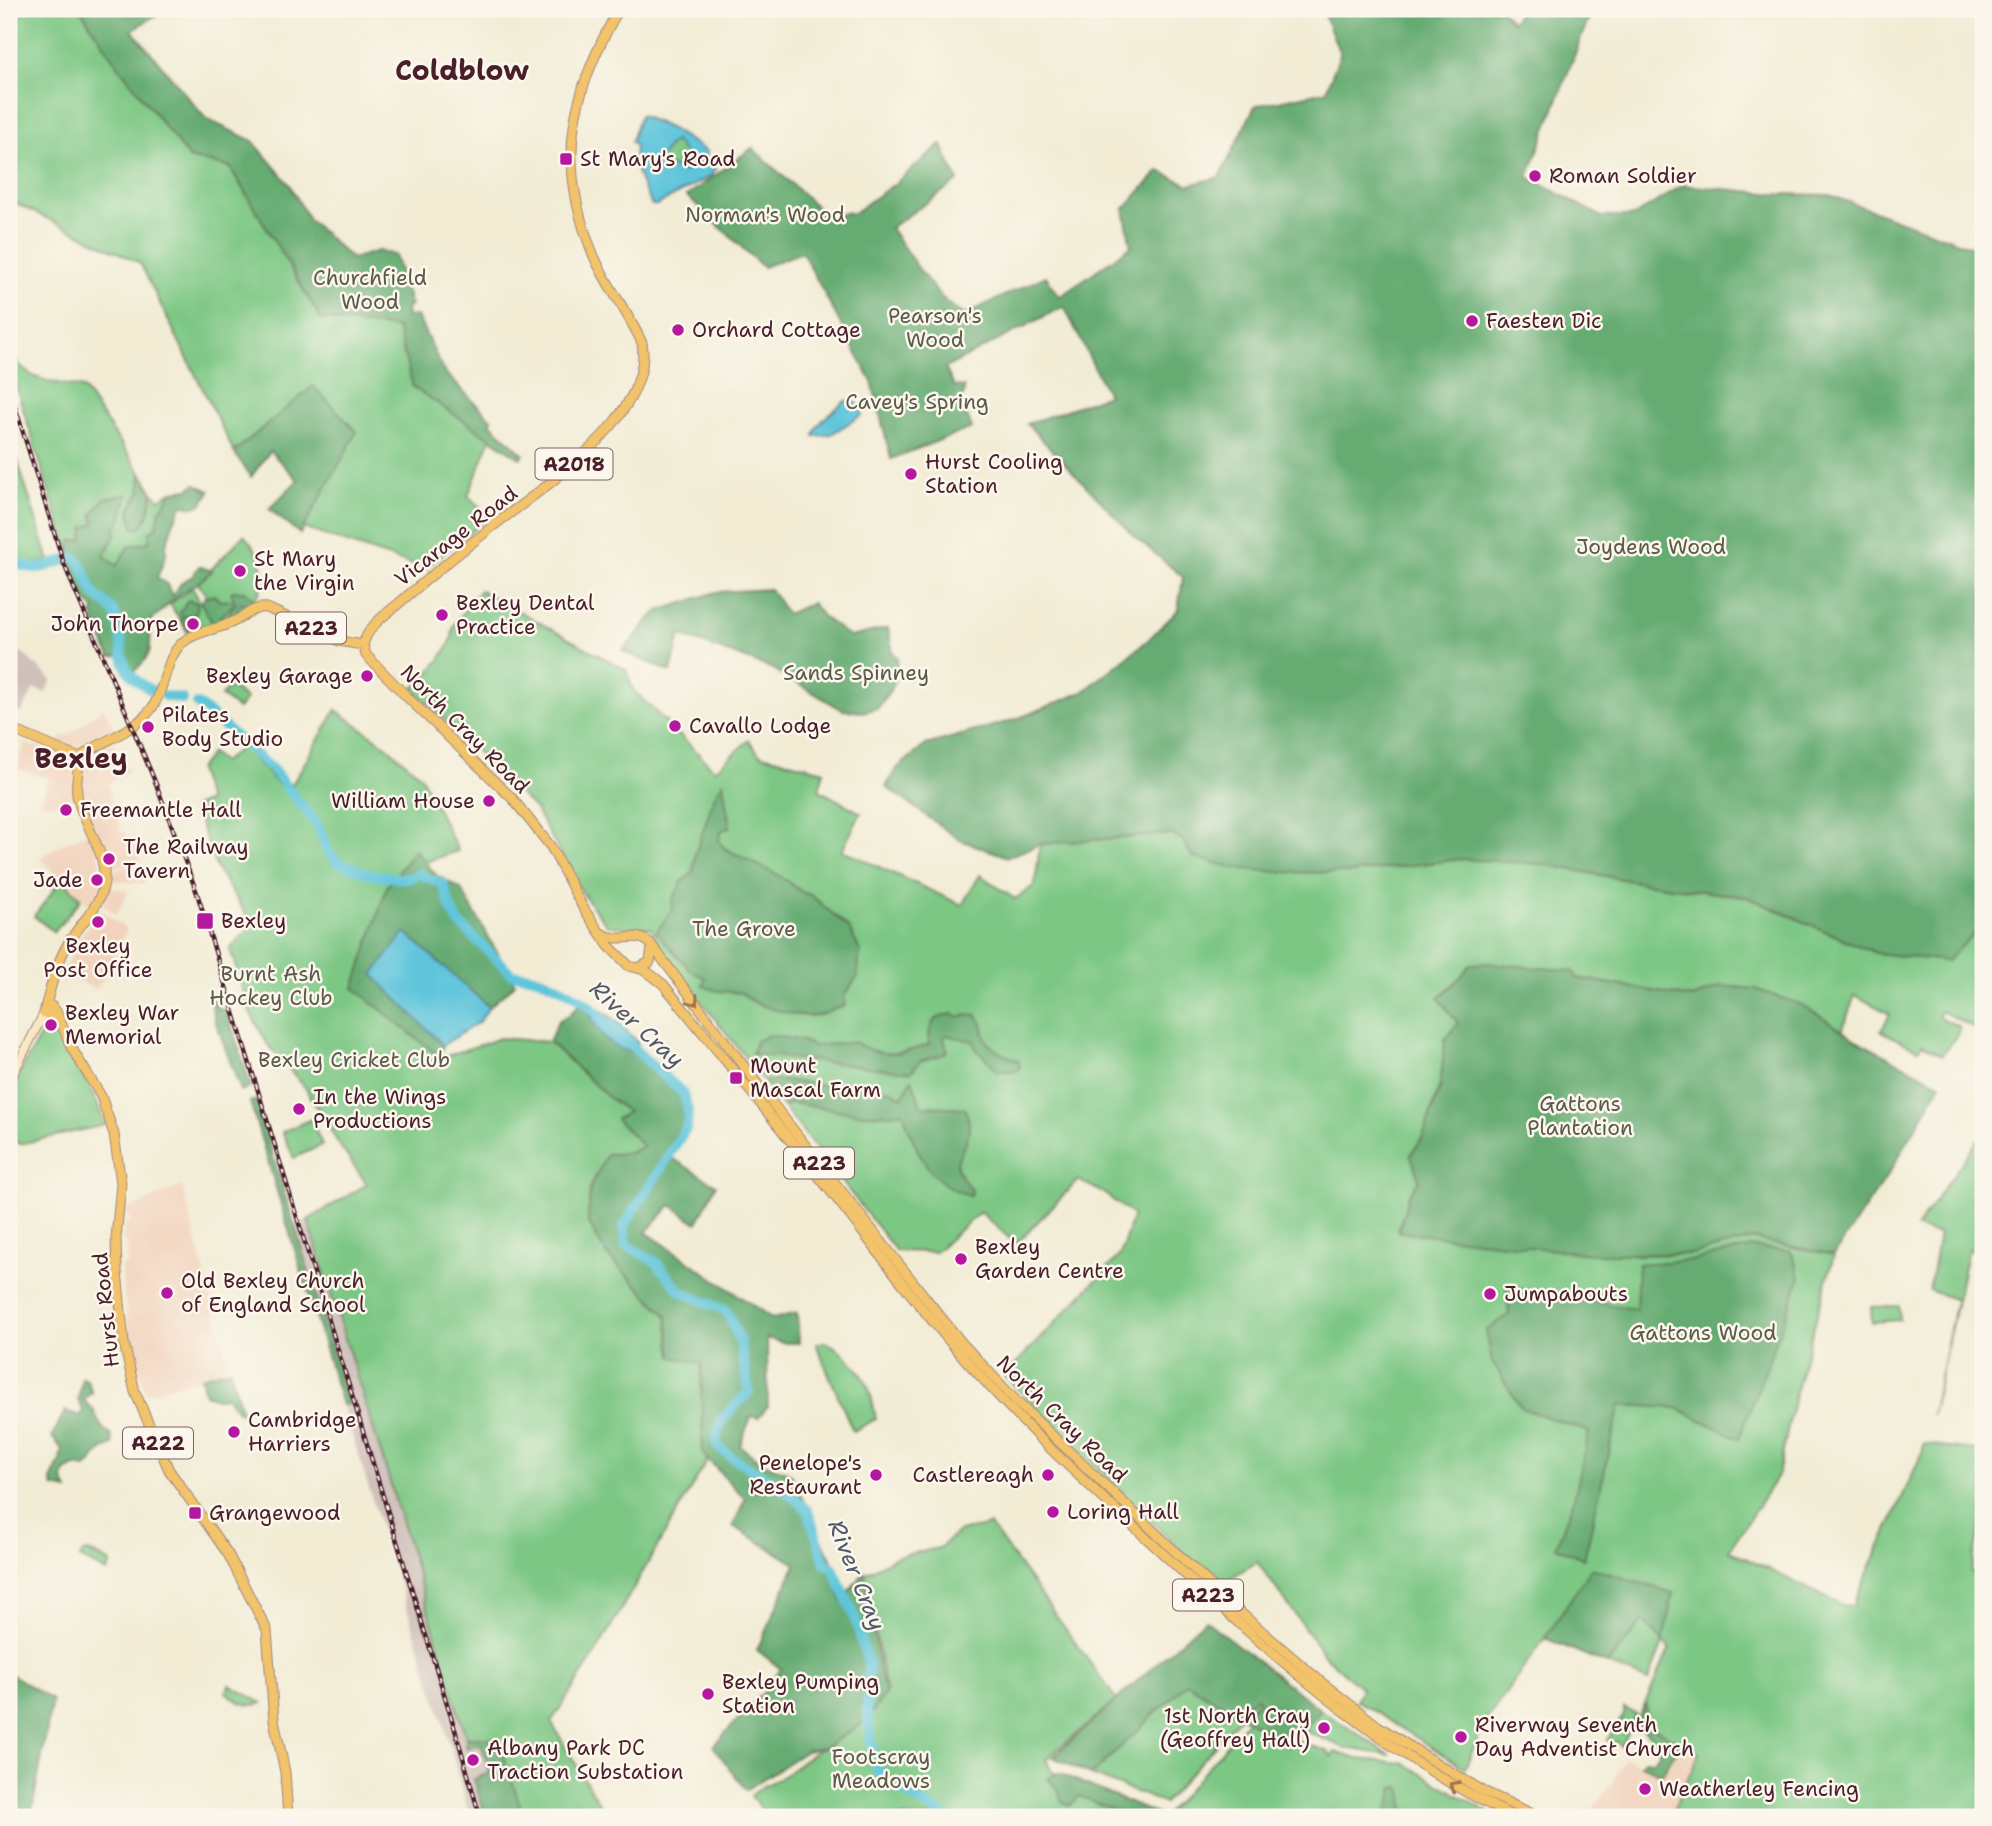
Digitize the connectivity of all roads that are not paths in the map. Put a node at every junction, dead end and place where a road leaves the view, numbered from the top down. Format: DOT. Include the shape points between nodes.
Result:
graph roads {
  1 [pos="619,9"];
  2 [pos="363,645"];
  3 [pos="9,728"];
  4 [pos="79,758"];
  5 [pos="599,932"];
  6 [pos="632,937"];
  7 [pos="652,947"];
  8 [pos="622,957"];
  9 [pos="637,968"];
  10 [pos="45,1008"];
  11 [pos="9,1082"];
  12 [pos="288,1817"];
  13 [pos="1515,1817"];
  14 [pos="1539,1817"];
  1 -- 2 [label="main road, Vicarage Road / A2018" via="583,81 571,160 586,236 644,355 640,377 620,414 578,460 415,589 369,630"];
  2 -- 4 [label="main road, A223" via="339,641 261,607 183,642 151,710"];
  2 -- 5 [label="main road, North Cray Road / A223" via="366,655 512,798 551,847"];
  3 -- 4 [label="main road"];
  4 -- 10 [label="main road" via="77,799 101,861 104,882 99,900 65,950"];
  5 -- 6 [label="main road, A223" via="619,939"];
  5 -- 8 [label="main road, A223"];
  6 -- 7 [label="main road, A223" via="646,939"];
  6 -- 8 [label="main road" via="622,947"];
  7 -- 9 [label="main road" via="650,962"];
  7 -- 14 [label="main road, North Cray Road / A223, one-way" via="936,1311 1018,1403 1245,1617 1320,1681 1433,1761"];
  8 -- 9 [label="main road, A223"];
  13 -- 9 [label="main road, North Cray Road / A223, one-way" via="1409,1758 1306,1682 1012,1410 937,1327 663,984"];
  10 -- 11 [label="main road"];
  10 -- 12 [label="main road, Hurst Road / A222" via="62,1026 104,1103 116,1144 121,1183 116,1261 124,1343 135,1392 169,1470 232,1561 268,1633"];
}
